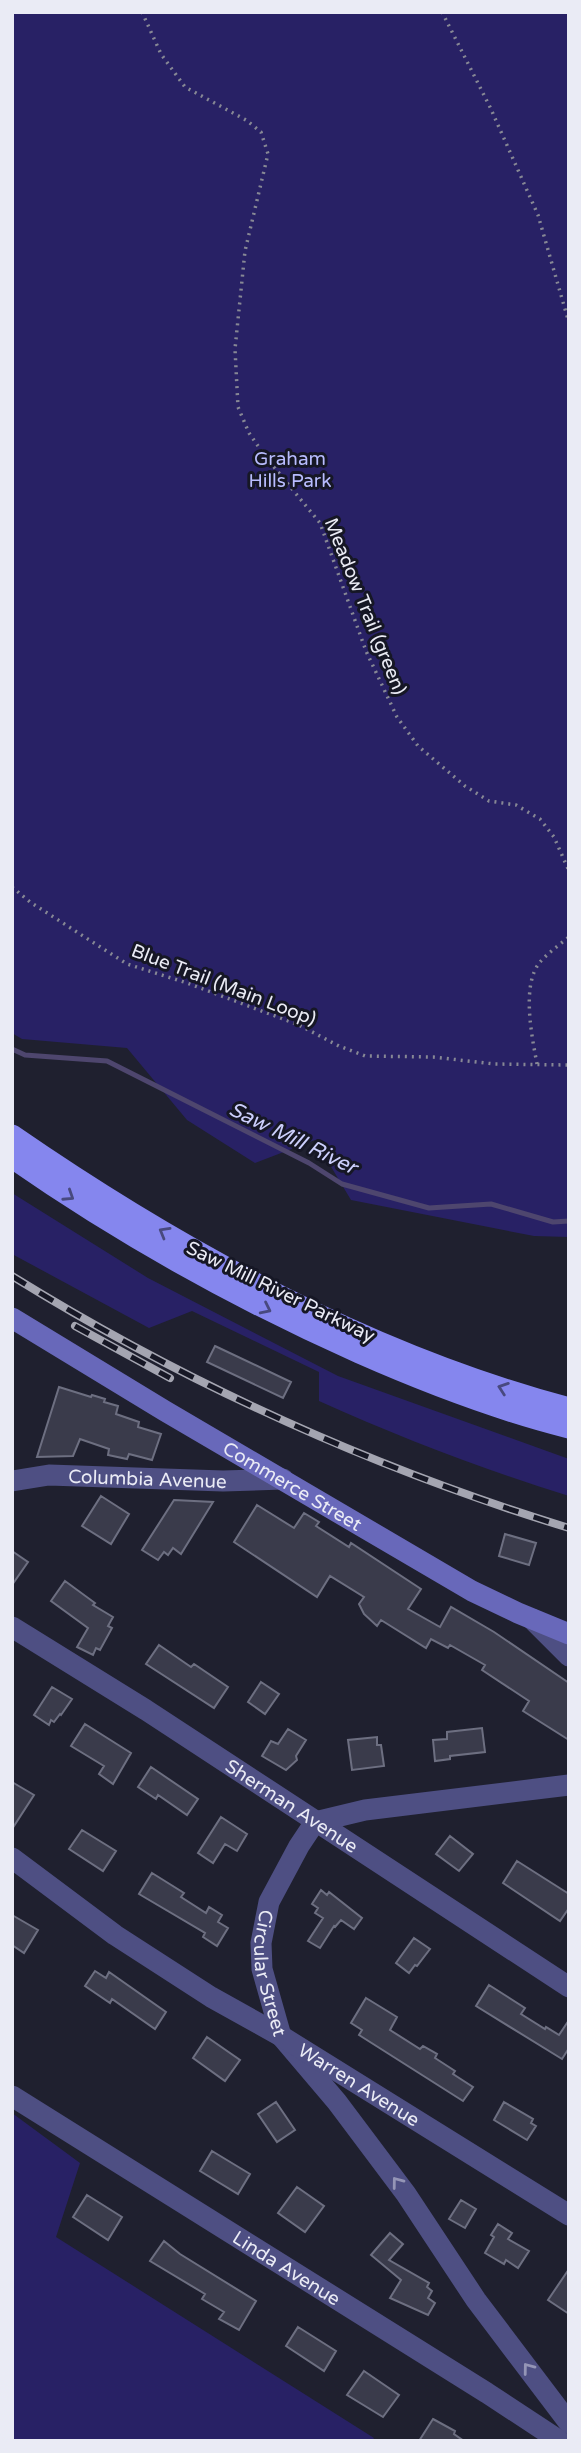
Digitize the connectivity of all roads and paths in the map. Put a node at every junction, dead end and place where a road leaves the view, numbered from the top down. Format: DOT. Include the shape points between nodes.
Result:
graph roads {
  1 [pos="142,12"];
  2 [pos="442,12"];
  3 [pos="569,323"];
  4 [pos="569,871"];
  5 [pos="12,887"];
  6 [pos="569,937"];
  7 [pos="537,1064"];
  8 [pos="569,1065"];
  9 [pos="12,1135"];
  10 [pos="12,1158"];
  11 [pos="12,1318"];
  12 [pos="569,1408"];
  13 [pos="569,1428"];
  14 [pos="283,1479"];
  15 [pos="12,1481"];
  16 [pos="532,1619"];
  17 [pos="12,1627"];
  18 [pos="569,1634"];
  19 [pos="569,1656"];
  20 [pos="569,1785"];
  21 [pos="315,1822"];
  22 [pos="12,1858"];
  23 [pos="569,1987"];
  24 [pos="281,2036"];
  25 [pos="12,2096"];
  26 [pos="569,2215"];
  27 [pos="569,2423"];
  28 [pos="560,2441"];
  1 -- 4 [label="path, Meadow Trail (green)" via="161,54 185,87 261,132 268,155 244,251 235,349 238,407 249,433 320,523 366,651 397,717 418,746 489,801 516,805 540,819"];
  2 -- 3 [label="path" via="538,215"];
  5 -- 7 [label="path, Blue Trail (Main Loop)" via="127,964 299,1025 365,1056"];
  6 -- 7 [label="path" via="538,964 532,979 529,1020"];
  7 -- 8 [label="path, Blue Trail (Main Loop)"];
  12 -- 9 [label="highway, Saw Mill River Parkway, one-way" via="450,1369 287,1297 141,1218"];
  10 -- 13 [label="highway, Saw Mill River Parkway, one-way" via="146,1244 284,1318 428,1381"];
  11 -- 14 [label="main road, Commerce Street"];
  14 -- 15 [label="street, Columbia Avenue" via="50,1475"];
  14 -- 16 [label="main road, Commerce Street" via="472,1591"];
  16 -- 18 [label="main road"];
  16 -- 19 [label="street, Commerce Street"];
  17 -- 21 [label="street, Sherman Avenue"];
  20 -- 21 [label="street" via="365,1810"];
  21 -- 23 [label="street, Sherman Avenue"];
  21 -- 24 [label="street, Circular Street" via="269,1902 261,1943 262,1969"];
  22 -- 24 [label="street, Warren Avenue" via="115,1935"];
  24 -- 26 [label="street, Warren Avenue"];
  27 -- 24 [label="street, Circular Street, one-way" via="476,2300 390,2173"];
  25 -- 28 [label="street, Linda Avenue"];
}
